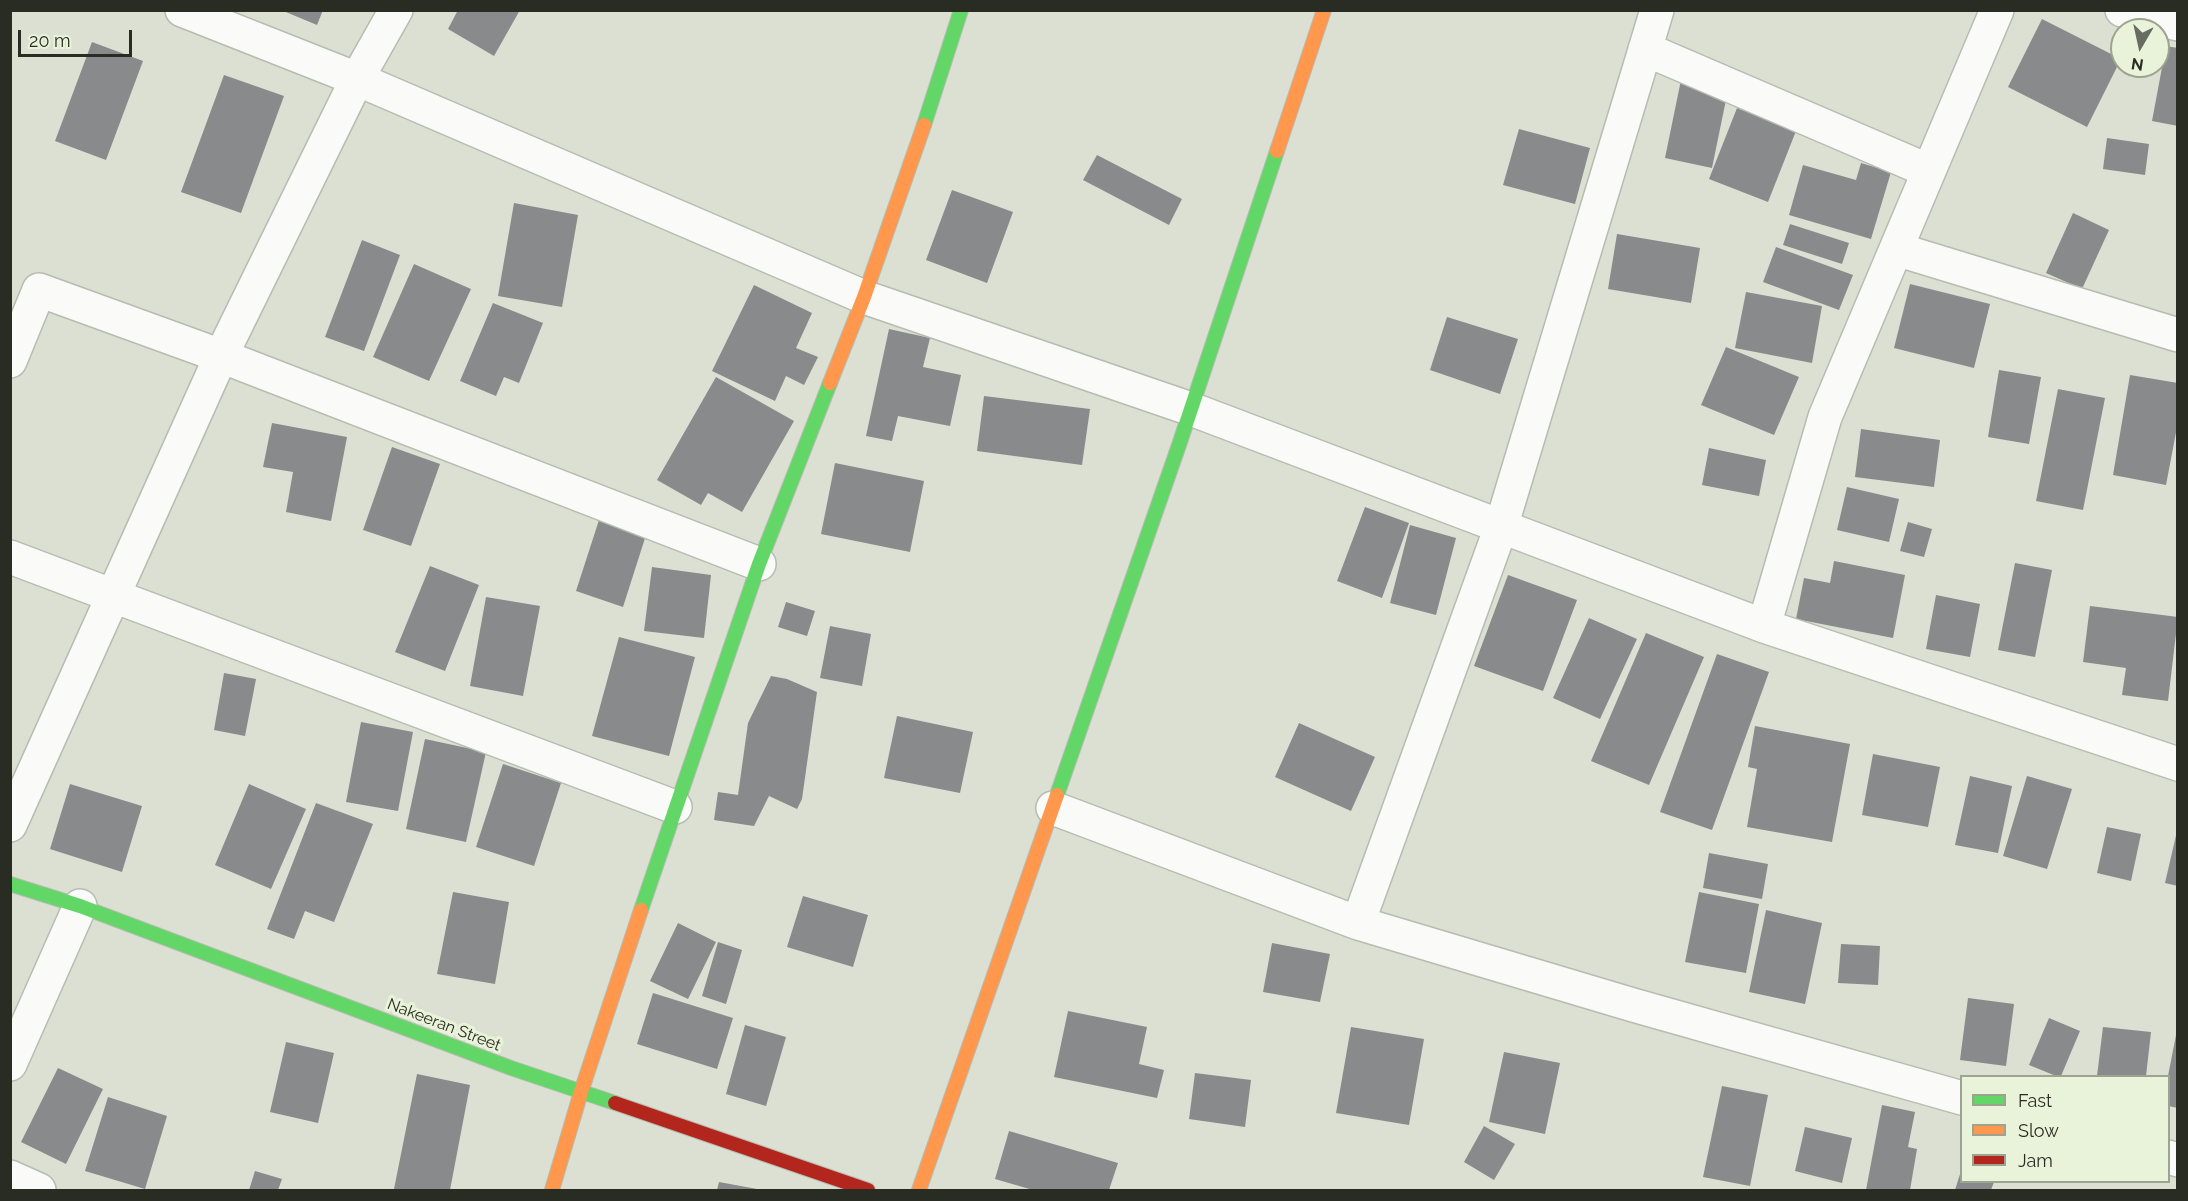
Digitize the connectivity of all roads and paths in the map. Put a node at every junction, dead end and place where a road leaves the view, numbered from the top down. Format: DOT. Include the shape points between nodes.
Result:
graph roads {
  1 [pos="182,10"];
  2 [pos="396,10"];
  3 [pos="961,10"];
  4 [pos="1324,10"];
  5 [pos="1657,10"];
  6 [pos="1997,10"];
  7 [pos="2122,10"];
  8 [pos="2178,24"];
  9 [pos="1646,49"];
  10 [pos="357,79"];
  11 [pos="1929,171"];
  12 [pos="1896,249"];
  13 [pos="864,297"];
  14 [pos="2178,335"];
  15 [pos="221,356"];
  16 [pos="10,361"];
  17 [pos="1191,409"];
  18 [pos="1502,526"];
  19 [pos="10,557"];
  20 [pos="759,564"];
  21 [pos="114,596"];
  22 [pos="1764,626"];
  23 [pos="2178,764"];
  24 [pos="675,807"];
  25 [pos="1053,808"];
  26 [pos="10,825"];
  27 [pos="10,884"];
  28 [pos="80,906"];
  29 [pos="1358,923"];
  30 [pos="10,1064"];
  31 [pos="581,1092"];
  32 [pos="1960,1097"];
  33 [pos="10,1178"];
  34 [pos="39,1191"];
  35 [pos="552,1191"];
  36 [pos="868,1191"];
  37 [pos="919,1191"];
  1 -- 10 [label="street"];
  2 -- 10 [label="street"];
  3 -- 13 [label="street"];
  4 -- 17 [label="street"];
  5 -- 9 [label="street"];
  6 -- 11 [label="street"];
  7 -- 8 [label="street"];
  9 -- 11 [label="street"];
  9 -- 18 [label="street"];
  10 -- 13 [label="street"];
  10 -- 15 [label="street"];
  11 -- 12 [label="street"];
  12 -- 14 [label="street"];
  12 -- 22 [label="street" via="1825,417"];
  13 -- 17 [label="street"];
  13 -- 20 [label="street"];
  15 -- 16 [label="street" via="39,290"];
  15 -- 20 [label="street"];
  15 -- 21 [label="street"];
  17 -- 18 [label="street"];
  17 -- 25 [label="street"];
  18 -- 22 [label="street"];
  18 -- 29 [label="street"];
  19 -- 21 [label="street"];
  20 -- 24 [label="street"];
  21 -- 24 [label="street"];
  21 -- 26 [label="street"];
  22 -- 23 [label="street"];
  24 -- 31 [label="street"];
  25 -- 29 [label="street"];
  25 -- 37 [label="street"];
  27 -- 28 [label="street, Nakeeran Street"];
  28 -- 30 [label="street"];
  28 -- 31 [label="street, Nakeeran Street"];
  29 -- 32 [label="street"];
  31 -- 35 [label="street"];
  31 -- 36 [label="street, Nakeeran Street"];
  33 -- 34 [label="street"];
}
